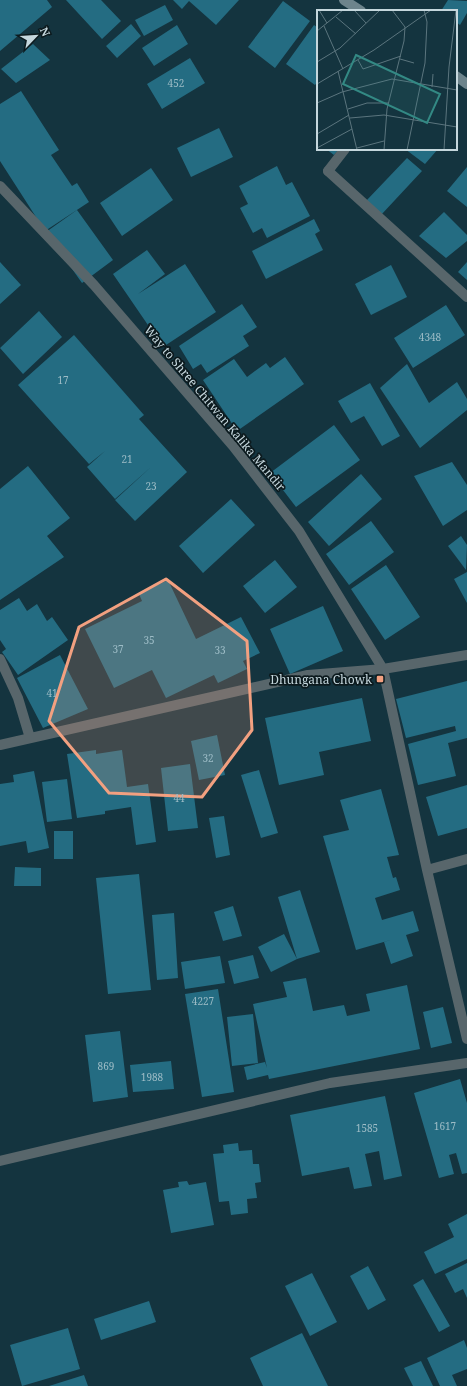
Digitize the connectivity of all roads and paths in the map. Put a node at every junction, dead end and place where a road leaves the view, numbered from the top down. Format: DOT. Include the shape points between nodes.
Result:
graph roads {
  1 [pos="344,0"];
  2 [pos="359,10"];
  3 [pos="457,77"];
  4 [pos="467,84"];
  5 [pos="344,150"];
  6 [pos="0,186"];
  7 [pos="467,297"];
  8 [pos="467,655"];
  9 [pos="0,659"];
  10 [pos="383,669"];
  11 [pos="30,738"];
  12 [pos="0,745"];
  13 [pos="467,859"];
  14 [pos="427,870"];
  15 [pos="467,1039"];
  16 [pos="467,1063"];
  17 [pos="0,1161"];
  1 -- 2 [label="street"];
  3 -- 4 [label="street"];
  5 -- 7 [label="street" via="328,171"];
  6 -- 10 [label="street, Way to Shree Chitwan Kalika Mandir" via="94,285 233,446 299,531"];
  8 -- 10 [label="street"];
  9 -- 11 [label="street" via="18,698"];
  10 -- 11 [label="street" via="308,675"];
  10 -- 14 [label="street, Way to Shree Chitwan Kalika Mandir"];
  11 -- 12 [label="street"];
  13 -- 14 [label="street"];
  14 -- 15 [label="street, Way to Shree Chitwan Kalika Mandir"];
  16 -- 17 [label="street" via="330,1083"];
}
